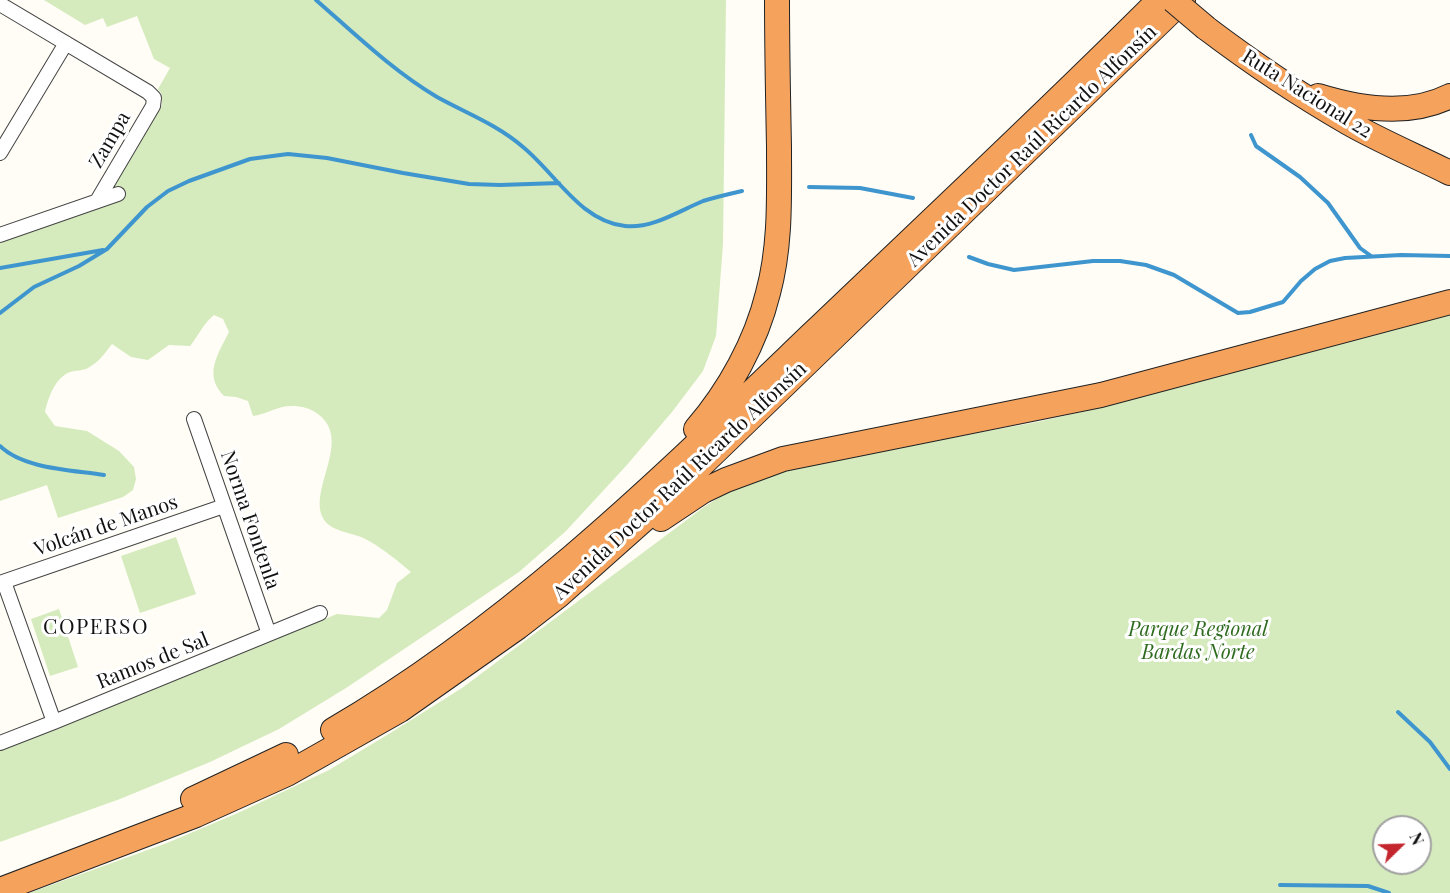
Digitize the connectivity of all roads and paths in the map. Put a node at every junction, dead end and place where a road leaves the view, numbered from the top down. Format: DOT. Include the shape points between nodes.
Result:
graph roads {
  1 [pos="777,0"];
  2 [pos="1171,0"];
  3 [pos="0,4"];
  4 [pos="66,43"];
  5 [pos="1282,82"];
  6 [pos="1450,96"];
  7 [pos="0,153"];
  8 [pos="1450,173"];
  9 [pos="118,194"];
  10 [pos="97,201"];
  11 [pos="0,235"];
  12 [pos="1450,302"];
  13 [pos="194,419"];
  14 [pos="224,506"];
  15 [pos="615,521"];
  16 [pos="2,583"];
  17 [pos="558,596"];
  18 [pos="320,613"];
  19 [pos="269,634"];
  20 [pos="54,722"];
  21 [pos="0,743"];
  22 [pos="0,873"];
  23 [pos="0,890"];
  1 -- 15 [label="highway" via="780,214 774,266 762,316 742,360 715,404"];
  2 -- 5 [label="highway, Ruta Nacional 22, bridge"];
  2 -- 15 [label="highway, Avenida Doctor Raúl Ricardo Alfonsín"];
  2 -- 17 [label="highway, Avenida Doctor Raúl Ricardo Alfonsín" via="657,507"];
  3 -- 4 [label="street"];
  4 -- 7 [label="street"];
  4 -- 10 [label="street, Zampa" via="154,98"];
  5 -- 6 [label="highway" via="1334,101 1383,109 1424,106"];
  5 -- 8 [label="highway, Ruta Nacional 22" via="1350,124"];
  9 -- 10 [label="street"];
  10 -- 11 [label="street"];
  12 -- 17 [label="highway" via="1101,395 817,451 754,468 679,507"];
  13 -- 14 [label="street, Norma Fontenla"];
  14 -- 16 [label="street, Volcán de Manos"];
  14 -- 19 [label="street, Norma Fontenla"];
  15 -- 22 [label="highway, Avenida Doctor Raúl Ricardo Alfonsín" via="468,641 314,741 201,795"];
  16 -- 20 [label="street"];
  17 -- 23 [label="highway, Avenida Doctor Raúl Ricardo Alfonsín" via="400,710 286,774 196,815"];
  18 -- 19 [label="street, Ramos de Sal"];
  19 -- 20 [label="street, Ramos de Sal"];
  20 -- 21 [label="street, Ramos de Sal"];
}
